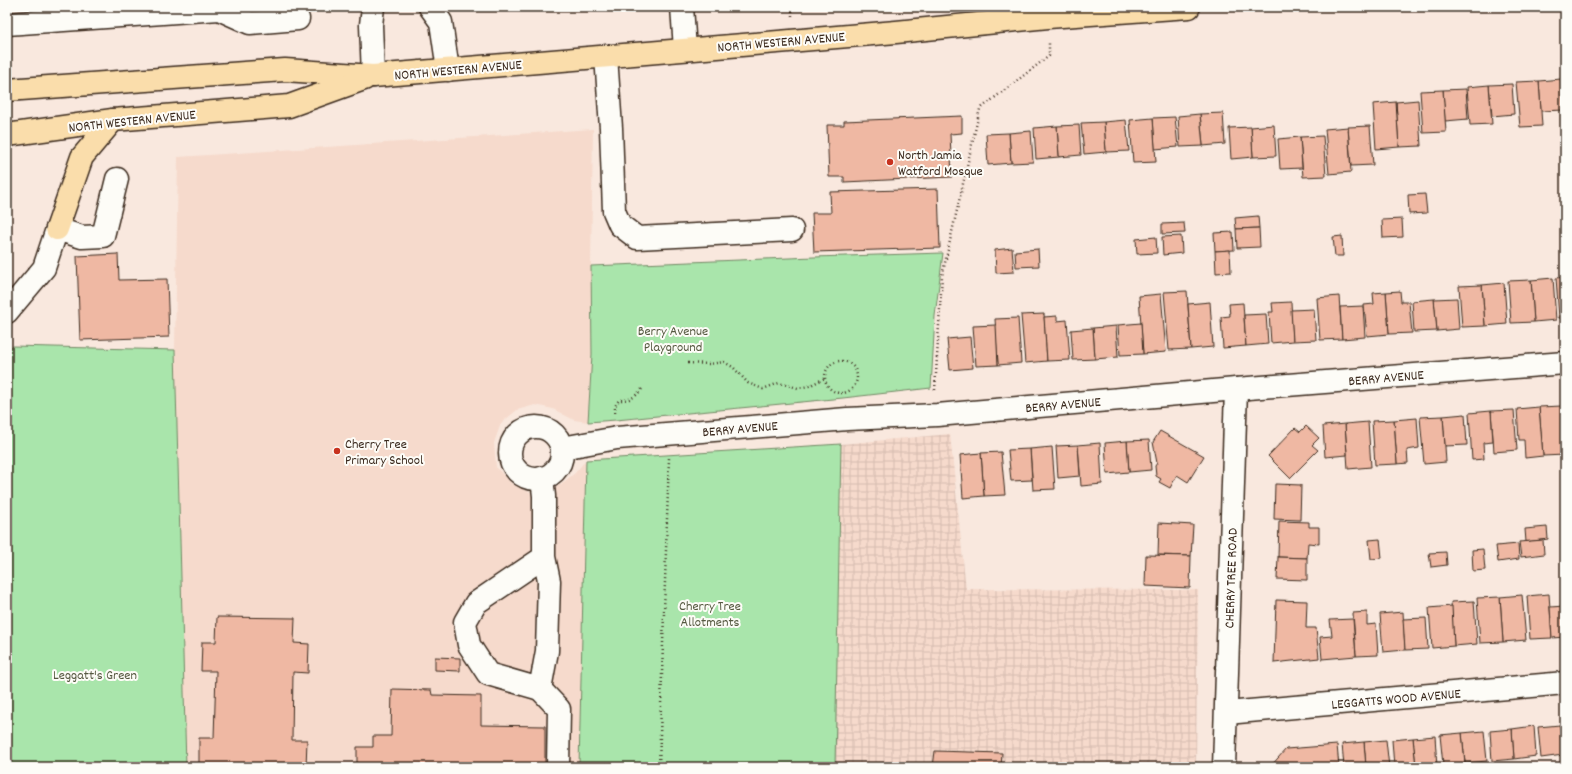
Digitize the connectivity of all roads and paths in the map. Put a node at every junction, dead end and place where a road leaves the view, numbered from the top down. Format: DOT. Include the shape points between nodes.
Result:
graph roads {
  1 [pos="373,7"];
  2 [pos="430,7"];
  3 [pos="682,7"];
  4 [pos="1189,7"];
  5 [pos="1134,9"];
  6 [pos="298,20"];
  7 [pos="7,24"];
  8 [pos="1049,36"];
  9 [pos="685,49"];
  10 [pos="606,56"];
  11 [pos="448,70"];
  12 [pos="373,76"];
  13 [pos="7,90"];
  14 [pos="113,120"];
  15 [pos="7,135"];
  16 [pos="118,180"];
  17 [pos="57,229"];
  18 [pos="792,230"];
  19 [pos="7,312"];
  20 [pos="688,363"];
  21 [pos="1565,363"];
  22 [pos="825,378"];
  23 [pos="642,389"];
  24 [pos="1236,389"];
  25 [pos="937,415"];
  26 [pos="670,434"];
  27 [pos="617,438"];
  28 [pos="562,448"];
  29 [pos="542,478"];
  30 [pos="544,557"];
  31 [pos="1565,683"];
  32 [pos="540,689"];
  33 [pos="1227,712"];
  34 [pos="558,767"];
  35 [pos="659,767"];
  36 [pos="1224,767"];
  1 -- 12 [label="street"];
  2 -- 11 [label="street" via="441,22"];
  3 -- 9 [label="street"];
  4 -- 5 [label="highway, NORTH WESTERN AVENUE"];
  5 -- 9 [label="highway, NORTH WESTERN AVENUE"];
  6 -- 7 [label="street" via="250,23 219,9"];
  8 -- 25 [label="path" via="1049,56 980,109 942,276 935,387"];
  9 -- 10 [label="highway, NORTH WESTERN AVENUE"];
  10 -- 11 [label="highway, NORTH WESTERN AVENUE"];
  10 -- 18 [label="street" via="614,211 620,225 636,238"];
  11 -- 12 [label="highway, NORTH WESTERN AVENUE"];
  12 -- 13 [label="highway, NORTH WESTERN AVENUE" via="285,70"];
  12 -- 14 [label="highway, NORTH WESTERN AVENUE" via="288,106"];
  14 -- 15 [label="highway, NORTH WESTERN AVENUE"];
  14 -- 17 [label="highway" via="82,157"];
  16 -- 17 [label="street" via="103,236 82,237"];
  17 -- 19 [label="street" via="44,268"];
  20 -- 22 [label="path" via="724,362 733,367 748,383 763,389 779,383 798,388"];
  21 -- 24 [label="street, BERRY AVENUE"];
  22 -- 22 [label="path" via="827,368 840,361 846,361 855,368 858,379 853,389 843,394 833,392 826,384"];
  23 -- 27 [label="path" via="629,400 619,400 615,406"];
  24 -- 25 [label="street, BERRY AVENUE"];
  24 -- 33 [label="street, CHERRY TREE ROAD"];
  25 -- 26 [label="street, BERRY AVENUE" via="846,419"];
  26 -- 27 [label="street, BERRY AVENUE"];
  26 -- 35 [label="path"];
  27 -- 28 [label="street, BERRY AVENUE"];
  28 -- 29 [label="street" via="562,456 556,470"];
  28 -- 29 [label="street" via="559,440 548,429 531,427 517,435 511,450 511,458 517,469 526,477"];
  29 -- 30 [label="street"];
  30 -- 32 [label="street" via="549,581 547,651"];
  30 -- 32 [label="street" via="476,603 465,622 469,645 488,674"];
  31 -- 33 [label="street, LEGGATTS WOOD AVENUE"];
  32 -- 34 [label="street" via="560,708"];
  33 -- 36 [label="street, CHERRY TREE ROAD"];
}
